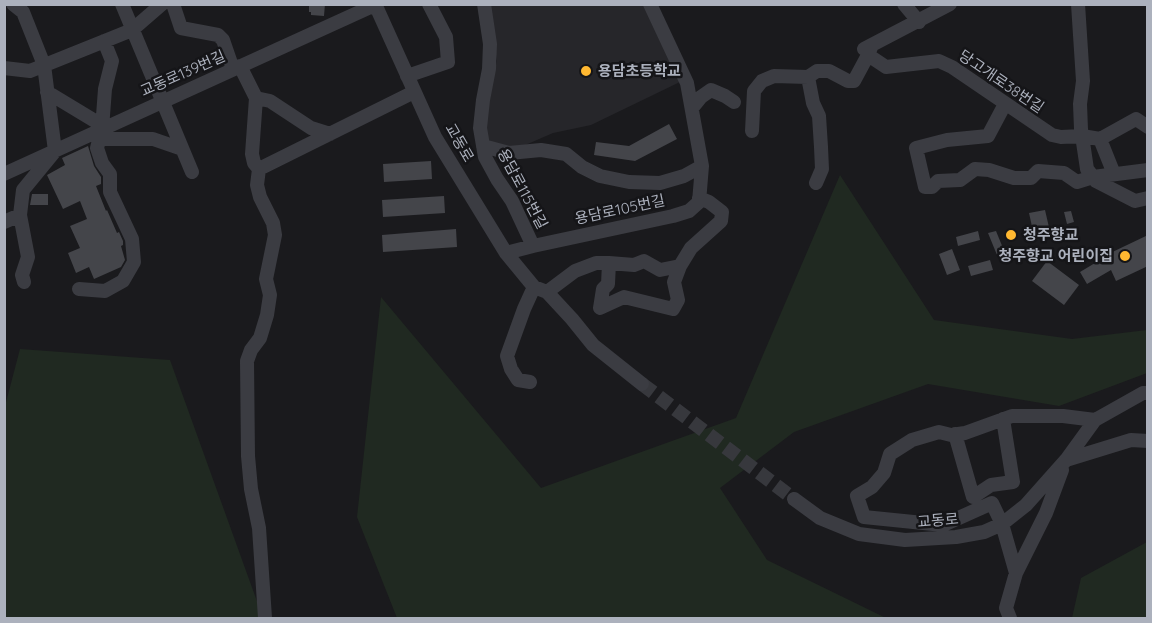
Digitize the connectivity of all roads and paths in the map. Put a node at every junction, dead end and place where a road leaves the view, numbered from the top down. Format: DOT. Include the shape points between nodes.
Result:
graph roads {
  1 [pos="13,4"];
  2 [pos="122,4"];
  3 [pos="162,4"];
  4 [pos="173,4"];
  5 [pos="429,4"];
  6 [pos="484,4"];
  7 [pos="650,4"];
  8 [pos="904,4"];
  9 [pos="1078,4"];
  10 [pos="375,5"];
  11 [pos="943,7"];
  12 [pos="919,22"];
  13 [pos="132,30"];
  14 [pos="104,41"];
  15 [pos="868,50"];
  16 [pos="44,65"];
  17 [pos="4,68"];
  18 [pos="236,68"];
  19 [pos="407,76"];
  20 [pos="808,77"];
  21 [pos="47,92"];
  22 [pos="414,92"];
  23 [pos="256,98"];
  24 [pos="162,101"];
  25 [pos="734,102"];
  26 [pos="1005,104"];
  27 [pos="692,108"];
  28 [pos="1148,127"];
  29 [pos="99,130"];
  30 [pos="752,131"];
  31 [pos="330,134"];
  32 [pos="1082,136"];
  33 [pos="1100,139"];
  34 [pos="483,147"];
  35 [pos="182,149"];
  36 [pos="55,151"];
  37 [pos="702,166"];
  38 [pos="259,169"];
  39 [pos="1148,170"];
  40 [pos="192,172"];
  41 [pos="4,174"];
  42 [pos="1114,174"];
  43 [pos="1093,177"];
  44 [pos="816,183"];
  45 [pos="699,198"];
  46 [pos="1141,199"];
  47 [pos="20,215"];
  48 [pos="4,222"];
  49 [pos="533,246"];
  50 [pos="506,254"];
  51 [pos="609,263"];
  52 [pos="680,266"];
  53 [pos="24,282"];
  54 [pos="80,289"];
  55 [pos="541,290"];
  56 [pos="530,382"];
  57 [pos="642,384"];
  58 [pos="1148,393"];
  59 [pos="1004,419"];
  60 [pos="1095,420"];
  61 [pos="955,434"];
  62 [pos="1148,441"];
  63 [pos="1066,460"];
  64 [pos="1013,482"];
  65 [pos="794,499"];
  66 [pos="975,503"];
  67 [pos="1026,506"];
  68 [pos="1002,524"];
  69 [pos="1016,573"];
  70 [pos="265,618"];
  71 [pos="1010,618"];
  1 -- 16 [label="street" via="23,12"];
  2 -- 13 [label="street"];
  3 -- 13 [label="street"];
  4 -- 18 [label="street" via="181,28 218,35"];
  5 -- 19 [label="street" via="446,37 448,62"];
  6 -- 34 [label="street, 용담로115번길" via="490,44 480,128"];
  7 -- 27 [label="street" via="687,83"];
  8 -- 12 [label="street"];
  9 -- 32 [label="street"];
  10 -- 18 [label="street, 교동로139번길"];
  10 -- 19 [label="street, 교동로"];
  11 -- 12 [label="street"];
  12 -- 15 [label="street"];
  13 -- 14 [label="street"];
  13 -- 24 [label="street"];
  14 -- 16 [label="street"];
  14 -- 29 [label="street" via="112,61"];
  15 -- 20 [label="street" via="854,81 829,71 817,71"];
  15 -- 26 [label="street, 당고개로38번길" via="886,67 939,61"];
  16 -- 17 [label="street" via="30,71"];
  16 -- 21 [label="street"];
  18 -- 23 [label="street"];
  18 -- 24 [label="street, 교동로139번길"];
  19 -- 22 [label="street, 교동로"];
  20 -- 30 [label="street" via="774,76 762,81 754,91"];
  20 -- 44 [label="street" via="819,116 822,169"];
  21 -- 29 [label="street"];
  21 -- 36 [label="street"];
  22 -- 31 [label="street"];
  22 -- 50 [label="street, 교동로" via="435,137"];
  23 -- 31 [label="street" via="270,101 311,128"];
  23 -- 38 [label="street" via="252,154"];
  24 -- 29 [label="street, 교동로139번길"];
  24 -- 35 [label="street"];
  25 -- 27 [label="street" via="711,90"];
  26 -- 32 [label="street, 당고개로38번길" via="1052,135"];
  26 -- 43 [label="street" via="988,136 916,148 925,188 938,181 960,180 975,169 1014,178 1031,178 1038,171 1064,173 1077,182"];
  27 -- 37 [label="street"];
  28 -- 33 [label="street" via="1137,119"];
  29 -- 35 [label="street, 교동로139번길" via="153,139"];
  29 -- 36 [label="street, 교동로139번길"];
  29 -- 54 [label="street" via="97,148 110,174 110,192 132,239 134,262 123,281 105,291"];
  31 -- 38 [label="street"];
  32 -- 33 [label="street, 당고개로38번길"];
  32 -- 43 [label="street" via="1087,169"];
  33 -- 42 [label="street"];
  34 -- 37 [label="street, 용담로105번길" via="509,153 541,150 566,154 600,176 629,182 660,183"];
  34 -- 49 [label="street, 용담로115번길"];
  35 -- 40 [label="street"];
  36 -- 41 [label="street, 교동로139번길"];
  36 -- 47 [label="street" via="23,190"];
  37 -- 45 [label="street"];
  38 -- 70 [label="street" via="257,185 275,235 266,279 270,295 267,315 248,361 247,423"];
  39 -- 42 [label="street"];
  42 -- 43 [label="street"];
  43 -- 46 [label="street"];
  45 -- 49 [label="street, 용담로105번길" via="689,211 673,216"];
  45 -- 52 [label="street" via="722,212 721,221 691,248"];
  47 -- 48 [label="street"];
  47 -- 53 [label="street" via="28,256 22,275"];
  49 -- 50 [label="street, 용담로105번길"];
  50 -- 55 [label="street, 교동로"];
  51 -- 52 [label="street" via="634,265 644,261 660,270"];
  51 -- 52 [label="street" via="608,284 603,289 600,308 624,297 673,309 678,300 674,282"];
  51 -- 55 [label="street" via="575,271"];
  55 -- 56 [label="street" via="524,309 507,356 518,380"];
  55 -- 57 [label="street, 교동로" via="593,345"];
  58 -- 60 [label="street, 교동로"];
  59 -- 60 [label="street" via="1063,416"];
  59 -- 61 [label="street"];
  59 -- 64 [label="street"];
  60 -- 63 [label="street, 교동로"];
  61 -- 66 [label="street"];
  61 -- 66 [label="street" via="939,432 912,440 890,454 884,473 857,496 864,517 943,525"];
  62 -- 63 [label="street" via="1131,440"];
  63 -- 67 [label="street, 교동로"];
  63 -- 69 [label="street" via="1046,513"];
  64 -- 66 [label="street" via="991,485"];
  64 -- 67 [label="street"];
  65 -- 68 [label="street, 교동로" via="820,518 859,534 905,540 956,537"];
  66 -- 68 [label="street" via="992,503"];
  67 -- 68 [label="street, 교동로"];
  68 -- 69 [label="street"];
  69 -- 71 [label="street" via="1006,608"];
}
